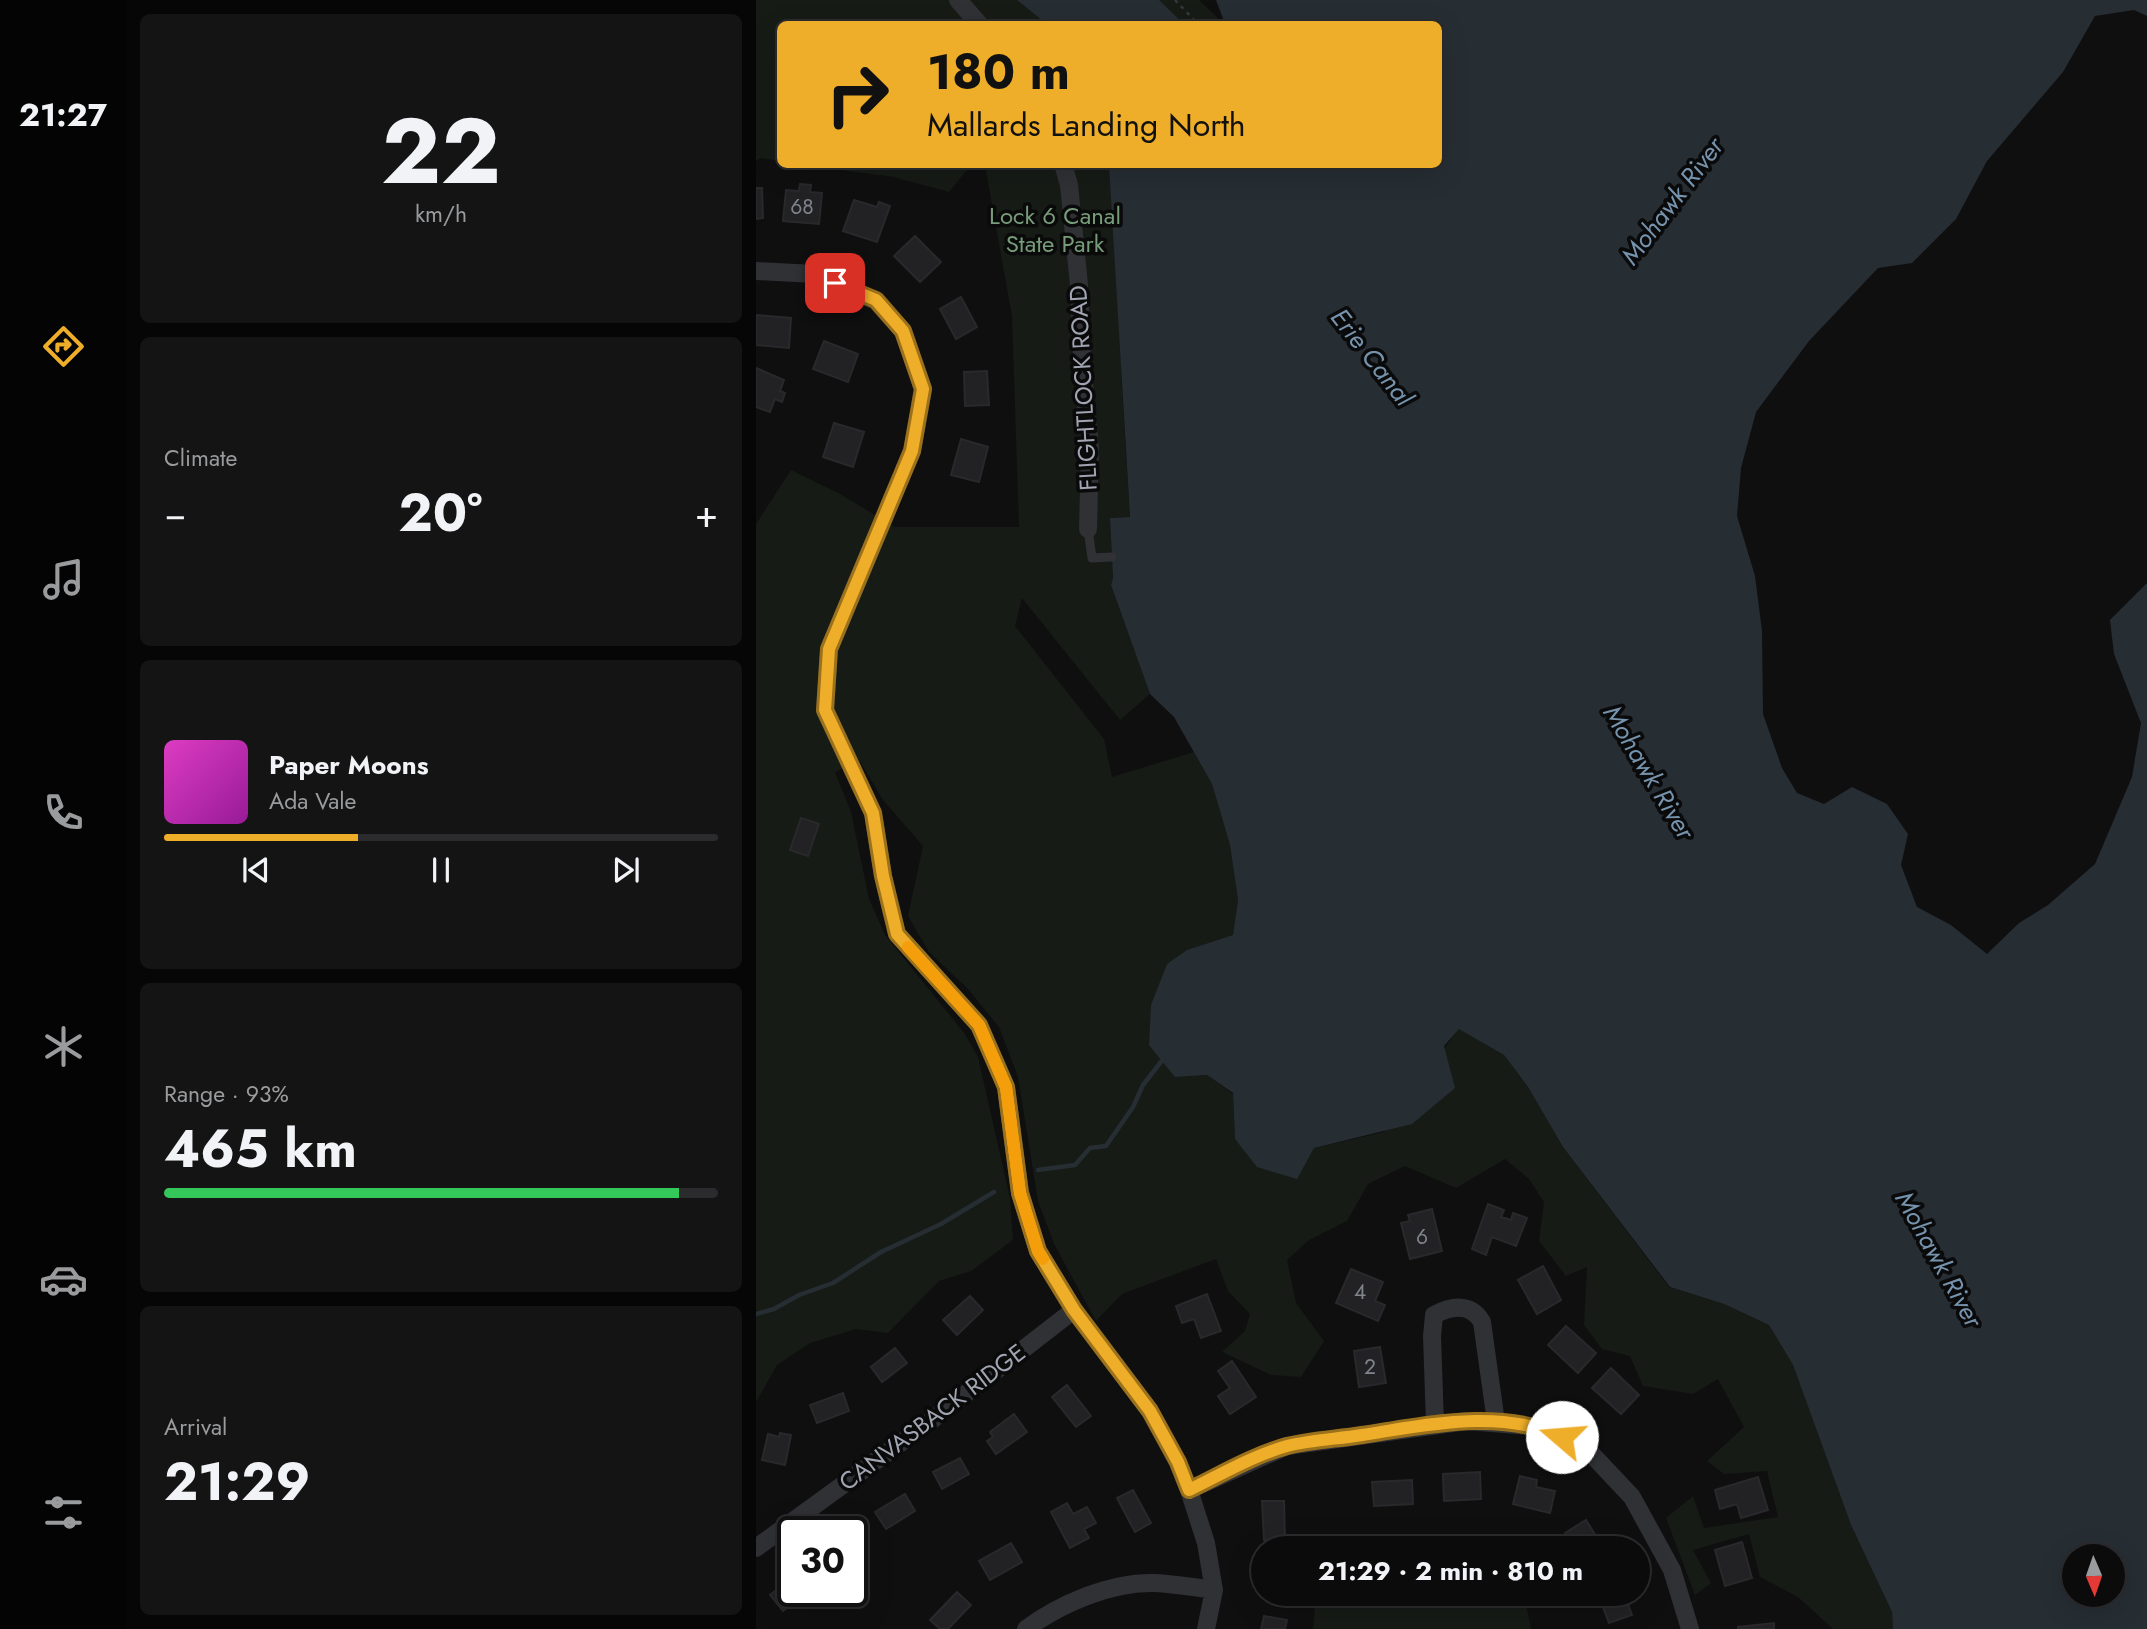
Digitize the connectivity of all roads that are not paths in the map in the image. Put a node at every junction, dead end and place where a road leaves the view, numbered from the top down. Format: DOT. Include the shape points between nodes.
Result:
graph roads {
  1 [pos="958,0"];
  2 [pos="976,21"];
  3 [pos="1064,168"];
  4 [pos="756,271"];
  5 [pos="1088,529"];
  6 [pos="1112,557"];
  7 [pos="1074,1310"];
  8 [pos="1496,1422"];
  9 [pos="1435,1424"];
  10 [pos="1189,1490"];
  11 [pos="756,1548"];
  12 [pos="1214,1590"];
  13 [pos="1026,1629"];
  14 [pos="1206,1629"];
  15 [pos="1690,1629"];
  1 -- 2 [label="street"];
  3 -- 5 [label="street, FLIGHTLOCK ROAD" via="1079,285 1090,449"];
  4 -- 7 [label="street" via="815,274 876,300 903,331 923,389 912,451 829,649 825,710 873,813 897,934 979,1025 1006,1087 1020,1193 1038,1251"];
  5 -- 6 [label="lane" via="1092,558"];
  7 -- 10 [label="street" via="1150,1411"];
  7 -- 11 [label="street, CANVASBACK RIDGE"];
  8 -- 9 [label="street"];
  8 -- 9 [label="street" via="1481,1318 1454,1306 1434,1315"];
  8 -- 15 [label="street" via="1541,1427 1584,1446 1601,1462 1632,1497 1672,1570"];
  9 -- 10 [label="street" via="1287,1446"];
  10 -- 12 [label="street"];
  12 -- 13 [label="street" via="1151,1583 1107,1589 1044,1616"];
  12 -- 14 [label="street"];
}
